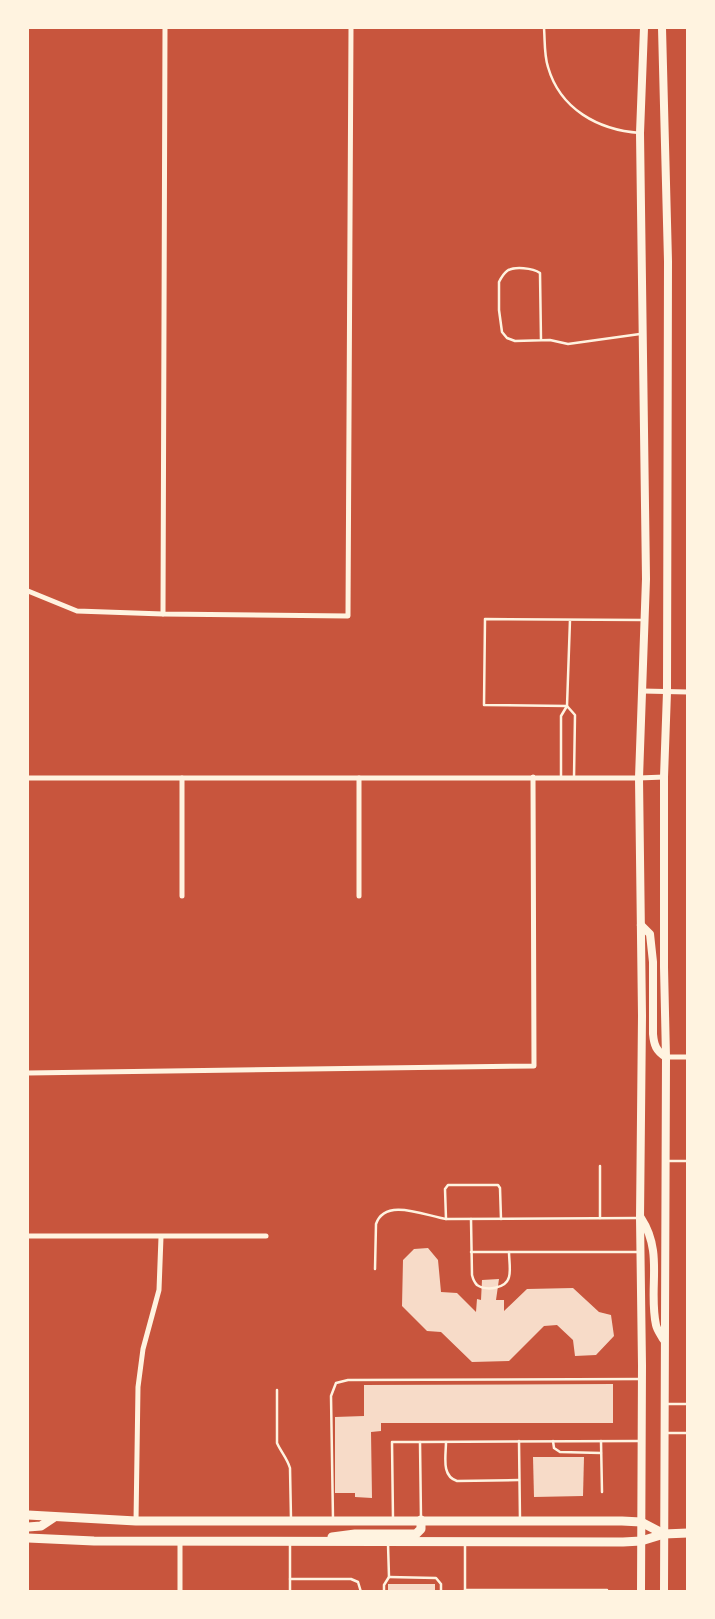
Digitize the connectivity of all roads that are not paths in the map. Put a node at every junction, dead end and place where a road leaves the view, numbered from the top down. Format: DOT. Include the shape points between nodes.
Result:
graph roads {
  1 [pos="166,28"];
  2 [pos="351,28"];
  3 [pos="544,28"];
  4 [pos="644,28"];
  5 [pos="662,28"];
  6 [pos="640,133"];
  7 [pos="644,333"];
  8 [pos="541,340"];
  9 [pos="28,591"];
  10 [pos="163,614"];
  11 [pos="570,620"];
  12 [pos="644,620"];
  13 [pos="642,691"];
  14 [pos="667,692"];
  15 [pos="688,692"];
  16 [pos="568,706"];
  17 [pos="664,777"];
  18 [pos="28,778"];
  19 [pos="182,778"];
  20 [pos="359,778"];
  21 [pos="533,778"];
  22 [pos="562,778"];
  23 [pos="574,778"];
  24 [pos="639,778"];
  25 [pos="182,896"];
  26 [pos="359,896"];
  27 [pos="642,925"];
  28 [pos="666,1057"];
  29 [pos="688,1058"];
  30 [pos="28,1073"];
  31 [pos="665,1161"];
  32 [pos="688,1161"];
  33 [pos="600,1166"];
  34 [pos="600,1218"];
  35 [pos="640,1218"];
  36 [pos="446,1219"];
  37 [pos="471,1219"];
  38 [pos="501,1219"];
  39 [pos="28,1236"];
  40 [pos="266,1236"];
  41 [pos="161,1237"];
  42 [pos="471,1252"];
  43 [pos="509,1252"];
  44 [pos="641,1252"];
  45 [pos="376,1269"];
  46 [pos="664,1341"];
  47 [pos="642,1379"];
  48 [pos="277,1390"];
  49 [pos="664,1404"];
  50 [pos="688,1404"];
  51 [pos="664,1433"];
  52 [pos="688,1433"];
  53 [pos="519,1441"];
  54 [pos="554,1441"];
  55 [pos="601,1441"];
  56 [pos="642,1441"];
  57 [pos="420,1442"];
  58 [pos="446,1442"];
  59 [pos="601,1453"];
  60 [pos="519,1480"];
  61 [pos="602,1492"];
  62 [pos="28,1515"];
  63 [pos="53,1518"];
  64 [pos="136,1520"];
  65 [pos="291,1520"];
  66 [pos="333,1520"];
  67 [pos="393,1520"];
  68 [pos="422,1520"];
  69 [pos="520,1520"];
  70 [pos="641,1522"];
  71 [pos="28,1527"];
  72 [pos="688,1533"];
  73 [pos="398,1534"];
  74 [pos="664,1534"];
  75 [pos="28,1538"];
  76 [pos="180,1541"];
  77 [pos="290,1542"];
  78 [pos="304,1542"];
  79 [pos="388,1542"];
  80 [pos="641,1542"];
  81 [pos="465,1543"];
  82 [pos="389,1577"];
  83 [pos="290,1579"];
  84 [pos="607,1590"];
  85 [pos="465,1591"];
  86 [pos="180,1592"];
  87 [pos="290,1592"];
  88 [pos="361,1592"];
  89 [pos="384,1592"];
  90 [pos="441,1592"];
  91 [pos="641,1592"];
  92 [pos="664,1592"];
  1 -- 10 [label="street"];
  2 -- 10 [label="street" via="348,616"];
  3 -- 6 [label="lane" via="547,65 554,84 567,101 586,119 622,132"];
  4 -- 6 [label="main road"];
  5 -- 14 [label="main road" via="668,261"];
  6 -- 7 [label="main road"];
  7 -- 8 [label="lane" via="568,344"];
  7 -- 12 [label="main road"];
  8 -- 8 [label="lane" via="515,341 502,332 500,282 509,270 534,269 540,273"];
  9 -- 10 [label="street" via="77,611"];
  11 -- 12 [label="lane"];
  11 -- 16 [label="lane"];
  11 -- 16 [label="lane" via="485,619 484,705"];
  12 -- 13 [label="main road"];
  13 -- 14 [label="street"];
  13 -- 24 [label="main road"];
  14 -- 15 [label="street"];
  14 -- 17 [label="main road"];
  16 -- 22 [label="lane" via="562,716"];
  16 -- 23 [label="lane" via="575,715"];
  17 -- 24 [label="street"];
  17 -- 28 [label="main road"];
  18 -- 19 [label="street"];
  19 -- 20 [label="street"];
  19 -- 25 [label="street"];
  20 -- 21 [label="street"];
  20 -- 26 [label="street"];
  21 -- 22 [label="street"];
  21 -- 30 [label="street" via="534,1066"];
  22 -- 23 [label="street"];
  23 -- 24 [label="street"];
  24 -- 27 [label="main road"];
  27 -- 28 [label="main road" via="650,934 653,962 654,1045"];
  27 -- 35 [label="main road"];
  28 -- 29 [label="street"];
  28 -- 31 [label="main road"];
  31 -- 32 [label="lane"];
  31 -- 46 [label="main road"];
  33 -- 34 [label="lane"];
  34 -- 35 [label="lane"];
  34 -- 38 [label="lane"];
  35 -- 44 [label="main road"];
  35 -- 46 [label="main road" via="652,1242 656,1327"];
  36 -- 37 [label="lane"];
  36 -- 38 [label="lane" via="445,1189 448,1185 498,1185"];
  36 -- 45 [label="lane" via="404,1209 382,1214 376,1224"];
  37 -- 38 [label="lane"];
  37 -- 42 [label="lane"];
  39 -- 41 [label="street"];
  40 -- 41 [label="street"];
  41 -- 64 [label="street" via="159,1290 143,1349 138,1387"];
  42 -- 43 [label="lane"];
  42 -- 43 [label="lane" via="474,1282 482,1287 498,1288 509,1277"];
  43 -- 44 [label="lane"];
  44 -- 47 [label="main road"];
  46 -- 49 [label="main road"];
  47 -- 56 [label="main road"];
  47 -- 66 [label="lane" via="348,1380 336,1383 331,1396"];
  48 -- 65 [label="lane" via="277,1443 290,1468"];
  49 -- 50 [label="lane"];
  49 -- 51 [label="main road"];
  51 -- 52 [label="lane"];
  51 -- 74 [label="main road"];
  53 -- 54 [label="lane"];
  53 -- 58 [label="lane"];
  53 -- 60 [label="lane"];
  54 -- 55 [label="lane"];
  54 -- 59 [label="lane" via="554,1448 560,1452"];
  55 -- 56 [label="lane"];
  55 -- 59 [label="lane"];
  56 -- 70 [label="main road"];
  57 -- 58 [label="lane"];
  57 -- 67 [label="lane" via="392,1442"];
  57 -- 68 [label="lane"];
  58 -- 60 [label="lane" via="446,1469 450,1479"];
  59 -- 61 [label="lane"];
  60 -- 69 [label="lane"];
  62 -- 63 [label="main road"];
  63 -- 64 [label="main road"];
  63 -- 71 [label="main road" via="41,1526"];
  64 -- 65 [label="main road"];
  65 -- 66 [label="main road"];
  66 -- 67 [label="main road"];
  67 -- 68 [label="main road"];
  68 -- 69 [label="main road"];
  68 -- 73 [label="main road" via="416,1534"];
  69 -- 70 [label="main road"];
  70 -- 74 [label="main road"];
  70 -- 80 [label="main road"];
  72 -- 74 [label="main road"];
  73 -- 78 [label="main road" via="355,1534"];
  73 -- 79 [label="main road" via="390,1536"];
  74 -- 80 [label="main road"];
  74 -- 92 [label="main road"];
  75 -- 76 [label="main road"];
  76 -- 77 [label="main road"];
  76 -- 86 [label="street"];
  77 -- 78 [label="main road"];
  77 -- 83 [label="lane"];
  78 -- 79 [label="main road"];
  79 -- 81 [label="main road"];
  79 -- 82 [label="lane"];
  80 -- 81 [label="main road"];
  80 -- 91 [label="main road"];
  81 -- 85 [label="lane"];
  82 -- 89 [label="lane" via="384,1584"];
  82 -- 90 [label="lane" via="436,1578 440,1580"];
  83 -- 87 [label="lane"];
  83 -- 88 [label="lane" via="351,1579 358,1582"];
  84 -- 85 [label="lane"];
}
